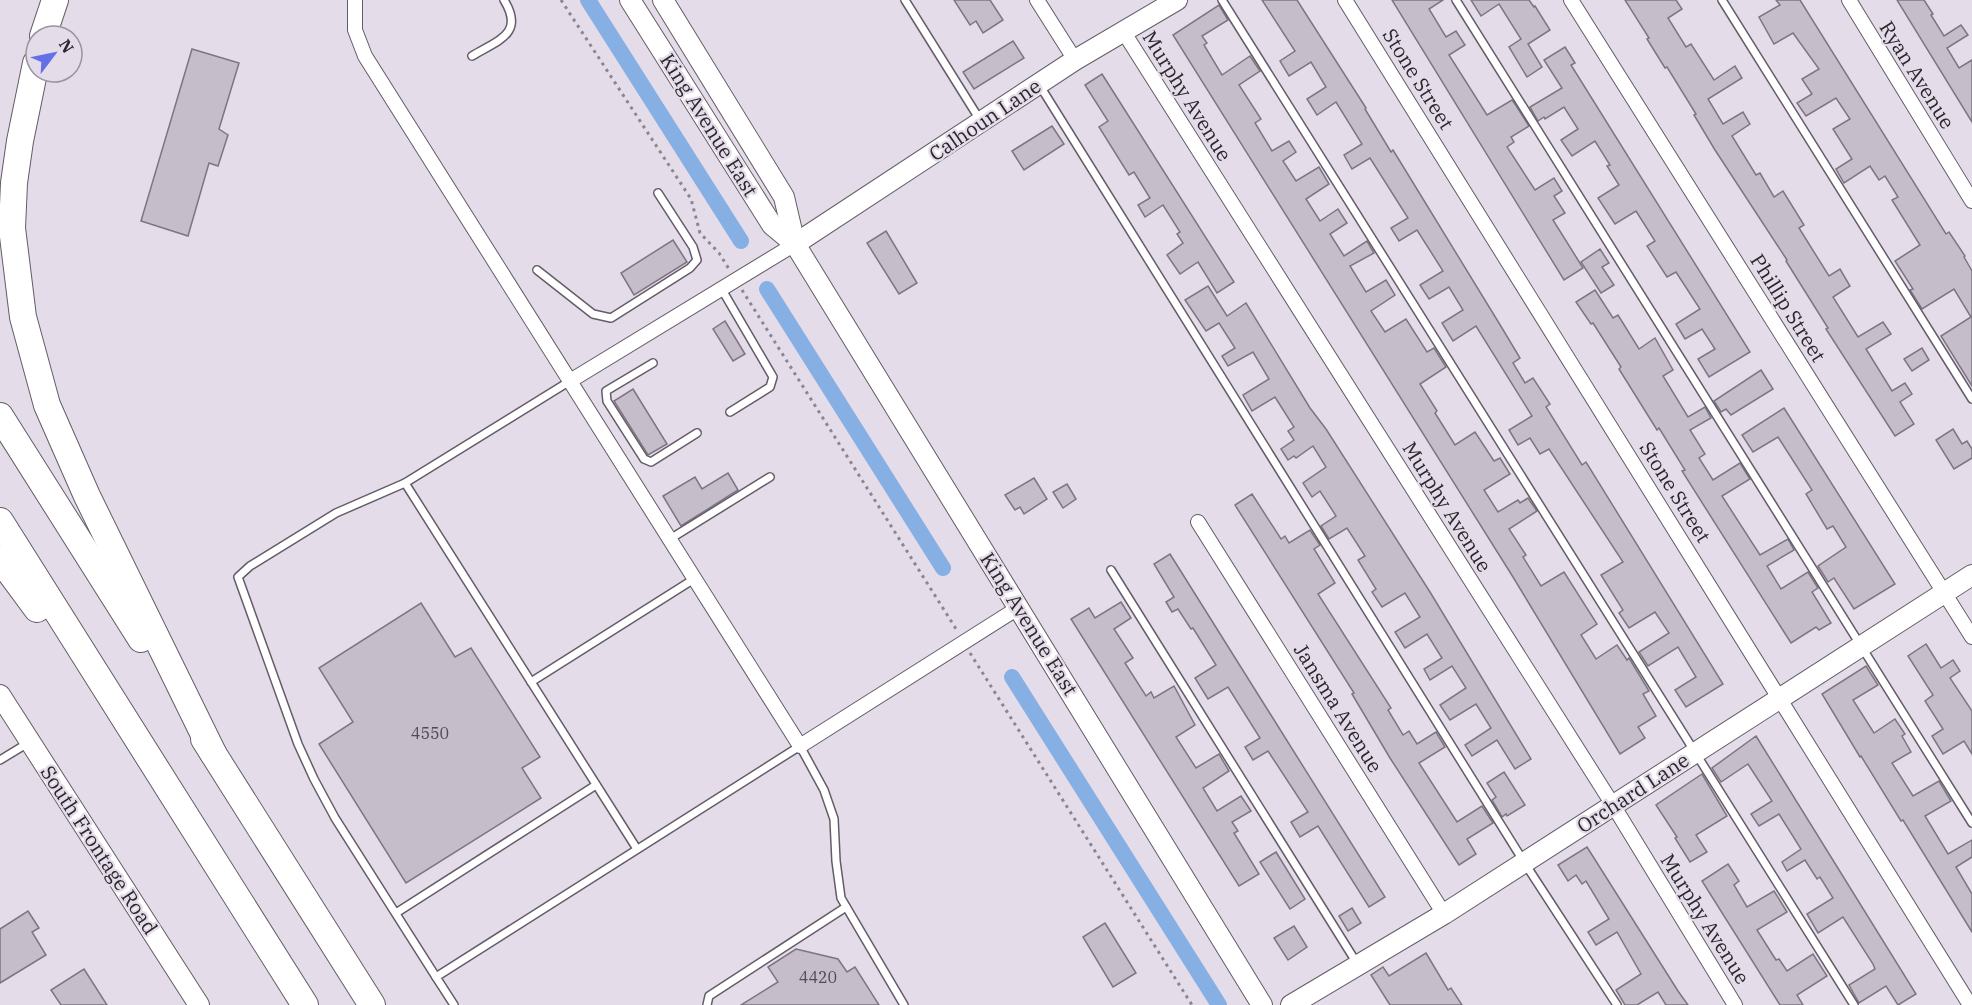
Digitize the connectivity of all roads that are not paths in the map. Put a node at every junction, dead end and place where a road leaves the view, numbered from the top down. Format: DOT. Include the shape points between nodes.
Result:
graph roads {
  1 [pos="55,0"];
  2 [pos="355,0"];
  3 [pos="504,0"];
  4 [pos="630,0"];
  5 [pos="663,0"];
  6 [pos="905,0"];
  7 [pos="1038,0"];
  8 [pos="1222,0"];
  9 [pos="1345,0"];
  10 [pos="1456,0"];
  11 [pos="1571,0"];
  12 [pos="1722,0"];
  13 [pos="1849,0"];
  14 [pos="1173,1"];
  15 [pos="47,24"];
  16 [pos="1123,31"];
  17 [pos="472,56"];
  18 [pos="1075,60"];
  19 [pos="32,84"];
  20 [pos="1038,84"];
  21 [pos="981,122"];
  22 [pos="658,193"];
  23 [pos="1972,201"];
  24 [pos="795,244"];
  25 [pos="537,270"];
  26 [pos="720,288"];
  27 [pos="653,363"];
  28 [pos="570,381"];
  29 [pos="1972,399"];
  30 [pos="730,412"];
  31 [pos="0,416"];
  32 [pos="697,433"];
  33 [pos="770,477"];
  34 [pos="405,483"];
  35 [pos="0,521"];
  36 [pos="1198,522"];
  37 [pos="670,539"];
  38 [pos="0,559"];
  39 [pos="1111,570"];
  40 [pos="1972,575"];
  41 [pos="694,579"];
  42 [pos="1944,593"];
  43 [pos="1018,608"];
  44 [pos="1972,638"];
  45 [pos="1861,647"];
  46 [pos="531,682"];
  47 [pos="0,695"];
  48 [pos="1781,698"];
  49 [pos="30,742"];
  50 [pos="800,746"];
  51 [pos="213,753"];
  52 [pos="1695,753"];
  53 [pos="0,760"];
  54 [pos="160,774"];
  55 [pos="596,785"];
  56 [pos="1613,805"];
  57 [pos="1972,823"];
  58 [pos="637,849"];
  59 [pos="1524,862"];
  60 [pos="846,907"];
  61 [pos="396,913"];
  62 [pos="1444,914"];
  63 [pos="1358,965"];
  64 [pos="436,977"];
  65 [pos="199,1005"];
  66 [pos="305,1005"];
  67 [pos="372,1005"];
  68 [pos="454,1005"];
  69 [pos="707,1005"];
  70 [pos="904,1005"];
  71 [pos="1262,1005"];
  72 [pos="1291,1005"];
  73 [pos="1617,1005"];
  74 [pos="1735,1005"];
  75 [pos="1854,1005"];
  76 [pos="1970,1005"];
  1 -- 15 [label="highway"];
  2 -- 28 [label="street" via="355,30 365,56"];
  3 -- 17 [label="lane" via="512,12 509,33"];
  4 -- 24 [label="main road, King Avenue East" via="772,225"];
  5 -- 24 [label="main road, King Avenue East" via="784,197"];
  6 -- 21 [label="lane"];
  7 -- 18 [label="street"];
  8 -- 52 [label="lane"];
  9 -- 48 [label="street, Stone Street"];
  10 -- 45 [label="lane"];
  11 -- 42 [label="street, Phillip Street"];
  12 -- 29 [label="lane"];
  13 -- 23 [label="street, Ryan Avenue"];
  14 -- 16 [label="main road, Calhoun Lane"];
  16 -- 18 [label="main road, Calhoun Lane"];
  16 -- 56 [label="street, Murphy Avenue"];
  18 -- 20 [label="main road, Calhoun Lane"];
  19 -- 51 [label="highway" via="14,183 12,228 23,317 47,405 87,496"];
  20 -- 21 [label="main road, Calhoun Lane"];
  20 -- 59 [label="lane"];
  21 -- 24 [label="main road, Calhoun Lane"];
  22 -- 25 [label="lane" via="693,247 697,260 680,275 610,318 593,315"];
  24 -- 26 [label="street"];
  24 -- 43 [label="main road, King Avenue East"];
  26 -- 28 [label="street"];
  26 -- 30 [label="lane" via="773,377 770,387"];
  27 -- 32 [label="lane" via="606,391 607,401 644,459 651,462"];
  28 -- 34 [label="lane"];
  28 -- 37 [label="street"];
  31 -- 51 [label="highway"];
  33 -- 37 [label="lane"];
  34 -- 46 [label="lane"];
  34 -- 61 [label="lane" via="336,513 238,577 314,779"];
  35 -- 54 [label="highway"];
  36 -- 62 [label="street, Jansma Avenue"];
  37 -- 41 [label="street"];
  38 -- 54 [label="highway"];
  39 -- 63 [label="lane"];
  40 -- 42 [label="main road, Orchard Lane"];
  41 -- 46 [label="lane"];
  41 -- 50 [label="street"];
  42 -- 44 [label="street, Phillip Street"];
  42 -- 45 [label="main road, Orchard Lane"];
  43 -- 50 [label="street"];
  43 -- 71 [label="main road, King Avenue East"];
  45 -- 48 [label="main road, Orchard Lane"];
  45 -- 57 [label="lane"];
  46 -- 55 [label="lane"];
  47 -- 49 [label="main road, South Frontage Road"];
  48 -- 52 [label="main road, Orchard Lane"];
  48 -- 76 [label="street, Stone Street"];
  49 -- 53 [label="lane"];
  49 -- 65 [label="main road, South Frontage Road"];
  50 -- 58 [label="lane"];
  50 -- 60 [label="lane" via="824,790 834,819 838,878"];
  51 -- 67 [label="highway"];
  52 -- 56 [label="main road, Orchard Lane"];
  52 -- 75 [label="lane"];
  54 -- 66 [label="highway"];
  55 -- 58 [label="lane"];
  55 -- 61 [label="lane"];
  56 -- 59 [label="main road, Orchard Lane"];
  56 -- 74 [label="street, Murphy Avenue"];
  58 -- 64 [label="lane"];
  59 -- 62 [label="main road, Orchard Lane"];
  59 -- 73 [label="lane"];
  60 -- 69 [label="lane" via="709,996"];
  60 -- 70 [label="lane"];
  61 -- 64 [label="lane"];
  62 -- 63 [label="main road, Orchard Lane"];
  63 -- 72 [label="main road, Orchard Lane"];
  64 -- 68 [label="lane"];
}
